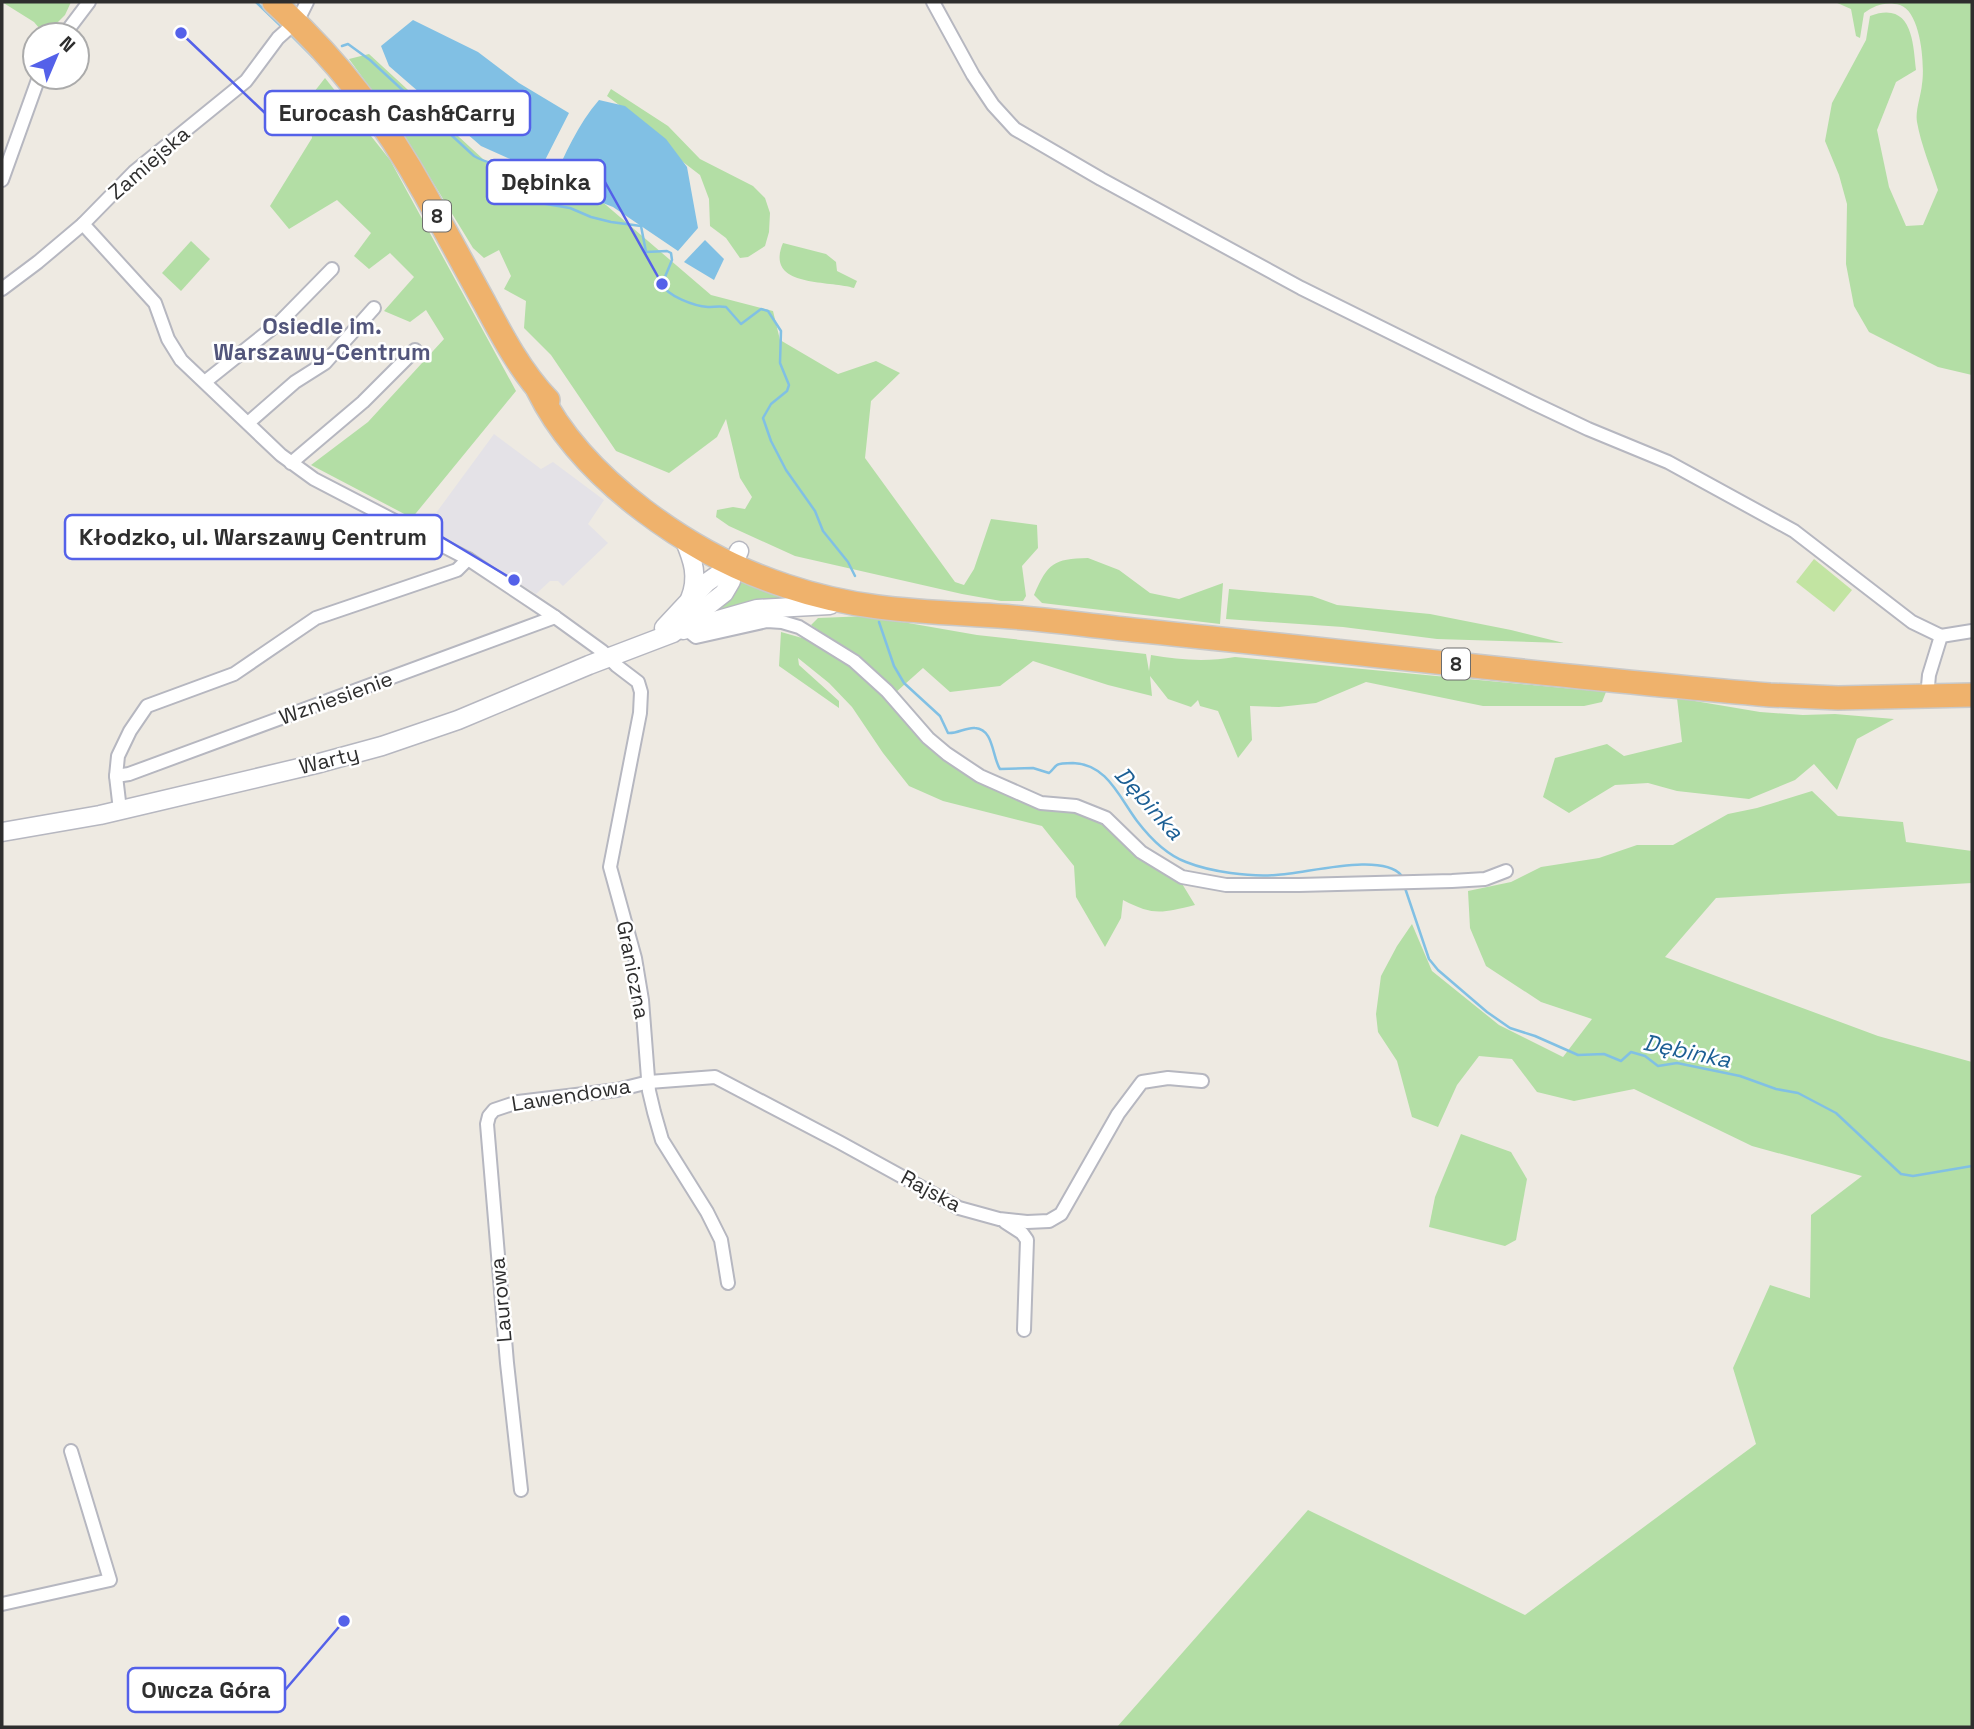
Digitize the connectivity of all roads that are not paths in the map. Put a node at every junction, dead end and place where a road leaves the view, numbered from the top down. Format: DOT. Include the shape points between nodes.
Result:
graph roads {
  1 [pos="89,2"];
  2 [pos="274,2"];
  3 [pos="307,2"];
  4 [pos="933,2"];
  5 [pos="301,14"];
  6 [pos="75,21"];
  7 [pos="288,29"];
  8 [pos="34,91"];
  9 [pos="2,180"];
  10 [pos="83,224"];
  11 [pos="332,269"];
  12 [pos="2,289"];
  13 [pos="374,308"];
  14 [pos="415,350"];
  15 [pos="206,382"];
  16 [pos="248,423"];
  17 [pos="571,433"];
  18 [pos="291,463"];
  19 [pos="684,539"];
  20 [pos="736,558"];
  21 [pos="468,559"];
  22 [pos="690,599"];
  23 [pos="844,603"];
  24 [pos="880,603"];
  25 [pos="555,617"];
  26 [pos="680,631"];
  27 [pos="1972,631"];
  28 [pos="1941,636"];
  29 [pos="644,643"];
  30 [pos="608,657"];
  31 [pos="1972,695"];
  32 [pos="1927,696"];
  33 [pos="116,776"];
  34 [pos="120,810"];
  35 [pos="2,832"];
  36 [pos="1506,871"];
  37 [pos="1202,1081"];
  38 [pos="649,1082"];
  39 [pos="494,1110"];
  40 [pos="999,1219"];
  41 [pos="728,1283"];
  42 [pos="1024,1330"];
  43 [pos="71,1451"];
  44 [pos="521,1490"];
  45 [pos="2,1604"];
  1 -- 6 [label="street"];
  2 -- 17 [label="highway, 8" via="340,71 391,140 424,191 496,326"];
  3 -- 5 [label="street"];
  4 -- 28 [label="street" via="986,95 1015,128 1301,288 1531,402 1668,462 1774,519 1912,622"];
  7 -- 10 [label="street, Zamiejska" via="246,81 134,172"];
  8 -- 9 [label="street"];
  10 -- 12 [label="street, Zamiejska"];
  10 -- 15 [label="street" via="155,303 181,360"];
  11 -- 15 [label="street" via="280,322"];
  13 -- 16 [label="street" via="324,363"];
  14 -- 18 [label="street"];
  15 -- 16 [label="street"];
  16 -- 18 [label="street"];
  17 -- 19 [label="highway, 8" via="621,489"];
  17 -- 20 [label="highway, 8" via="657,505"];
  18 -- 21 [label="street"];
  19 -- 20 [label="highway, 8"];
  19 -- 22 [label="main road" via="695,569"];
  20 -- 22 [label="main road, Warty"];
  20 -- 23 [label="highway, 8" via="778,583"];
  20 -- 24 [label="highway, 8"];
  20 -- 26 [label="main road, Warty" via="724,593"];
  21 -- 25 [label="street"];
  21 -- 33 [label="street" via="457,569 316,618 234,674 147,706 121,747"];
  22 -- 29 [label="main road, Warty"];
  23 -- 24 [label="highway, 8"];
  23 -- 26 [label="main road" via="757,609"];
  24 -- 32 [label="highway, 8" via="1749,693"];
  25 -- 30 [label="street"];
  25 -- 33 [label="street, Wzniesienie"];
  26 -- 29 [label="main road, Warty"];
  26 -- 36 [label="street" via="696,637 767,621 799,627 854,661 928,738 979,776 1041,803 1076,806 1106,818 1141,852 1182,877 1226,885 1299,885 1485,879"];
  27 -- 28 [label="street"];
  28 -- 32 [label="street"];
  29 -- 30 [label="main road, Warty"];
  30 -- 34 [label="main road, Warty" via="392,743"];
  30 -- 38 [label="street, Graniczna" via="638,682 641,692 610,867 635,958"];
  31 -- 32 [label="highway, 8"];
  33 -- 34 [label="street"];
  34 -- 35 [label="main road, Warty"];
  37 -- 40 [label="street, Rajska" via="1168,1077 1142,1082 1118,1114 1061,1214 1049,1221"];
  38 -- 39 [label="street, Lawendowa" via="518,1102"];
  38 -- 40 [label="street, Rajska" via="715,1077 959,1208"];
  38 -- 41 [label="street, Graniczna" via="663,1140 720,1240"];
  39 -- 44 [label="street, Laurowa" via="487,1124 491,1187"];
  40 -- 42 [label="street" via="1027,1240"];
  43 -- 45 [label="street" via="110,1580"];
}
